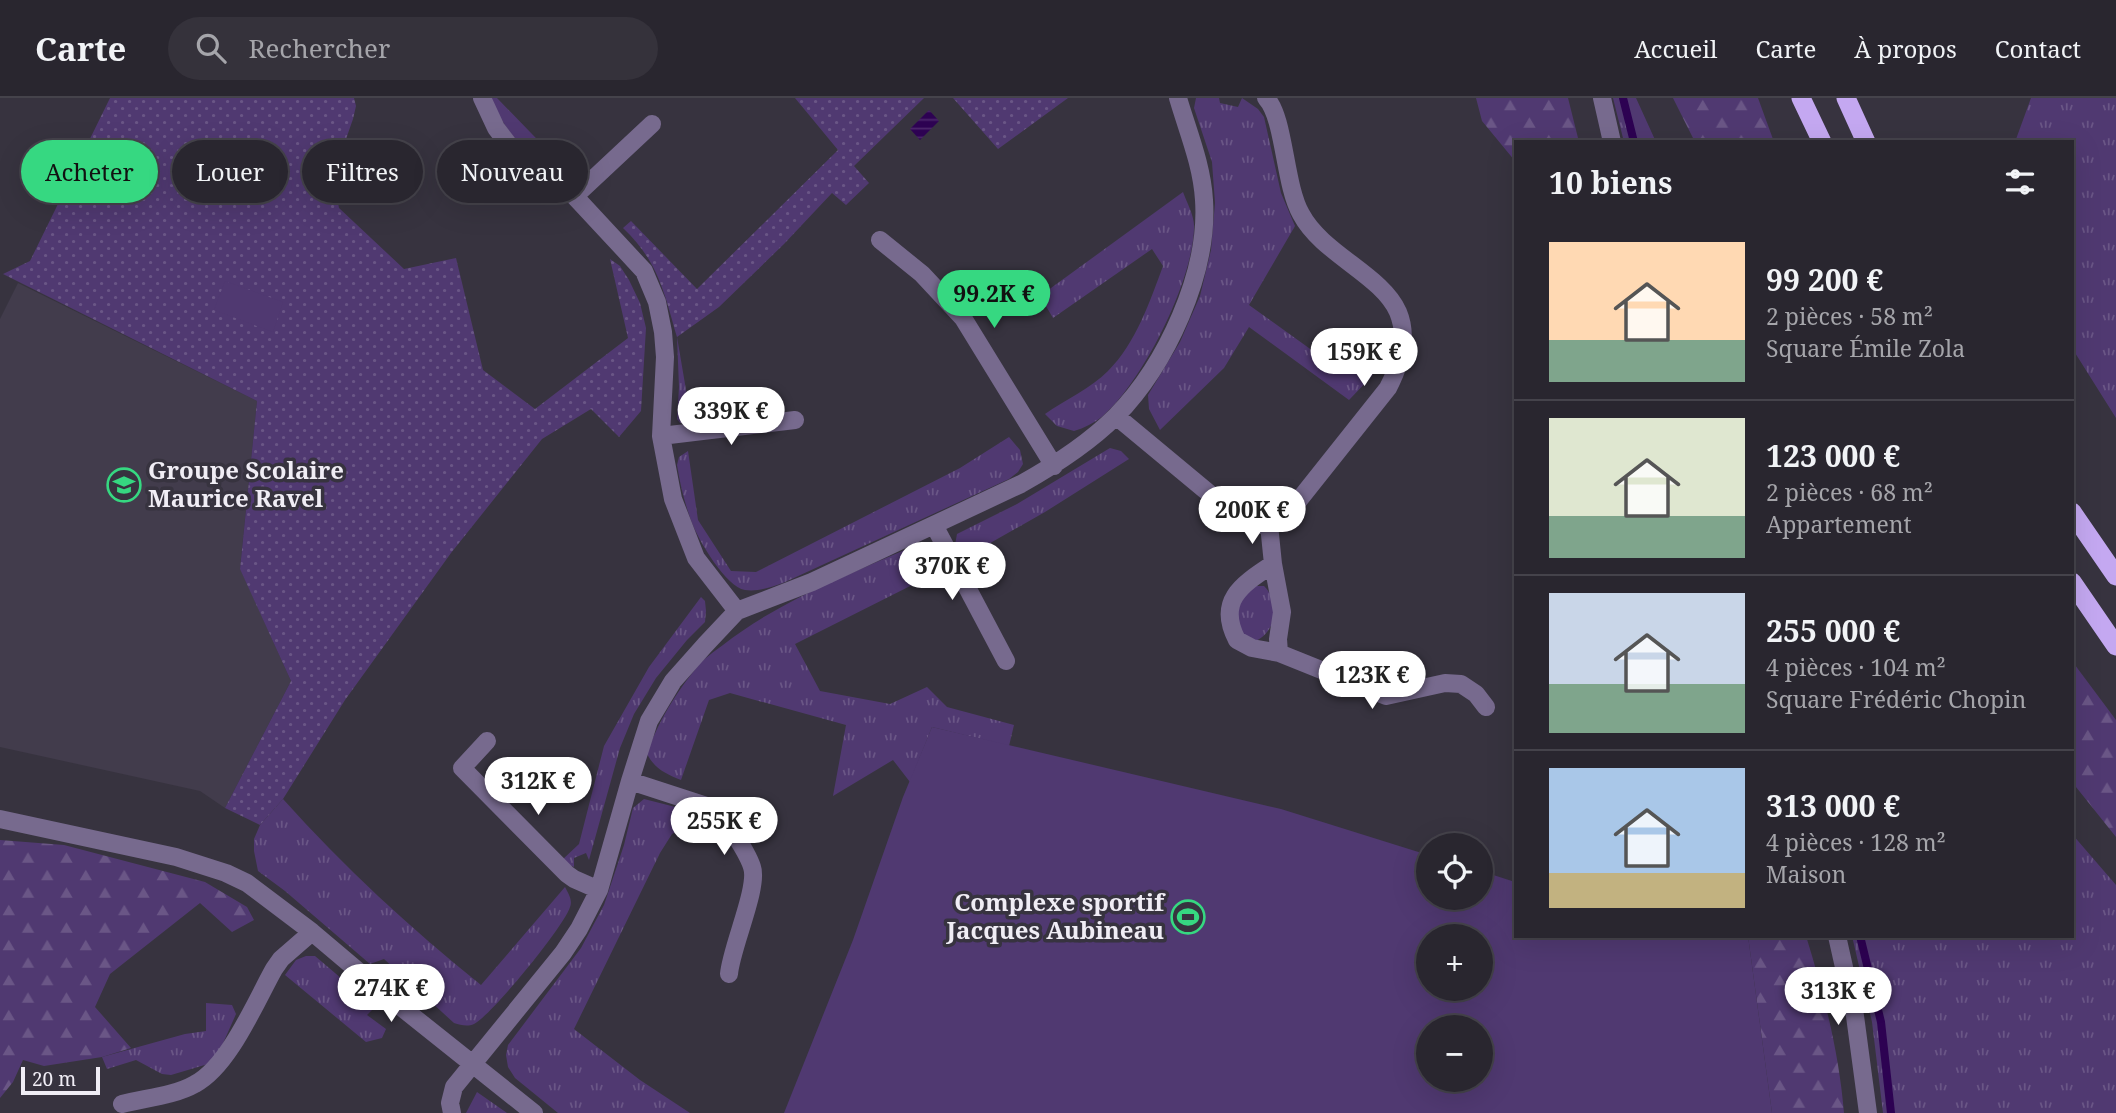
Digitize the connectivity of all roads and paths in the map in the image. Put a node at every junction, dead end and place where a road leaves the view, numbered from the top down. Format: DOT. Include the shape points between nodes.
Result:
graph roads {
  1 [pos="482,98"];
  2 [pos="1178,98"];
  3 [pos="1602,98"];
  4 [pos="1801,98"];
  5 [pos="1846,98"];
  6 [pos="1271,100"];
  7 [pos="652,124"];
  8 [pos="506,140"];
  9 [pos="1612,140"];
  10 [pos="1821,140"];
  11 [pos="1865,140"];
  12 [pos="588,184"];
  13 [pos="581,203"];
  14 [pos="880,240"];
  15 [pos="1116,415"];
  16 [pos="795,420"];
  17 [pos="661,436"];
  18 [pos="1054,466"];
  19 [pos="2074,515"];
  20 [pos="934,524"];
  21 [pos="1269,525"];
  22 [pos="1273,564"];
  23 [pos="2116,576"];
  24 [pos="2074,585"];
  25 [pos="737,611"];
  26 [pos="2116,646"];
  27 [pos="1279,653"];
  28 [pos="1006,661"];
  29 [pos="1486,707"];
  30 [pos="487,741"];
  31 [pos="630,781"];
  32 [pos="0,818"];
  33 [pos="599,890"];
  34 [pos="312,932"];
  35 [pos="1837,938"];
  36 [pos="729,974"];
  37 [pos="473,1064"];
  38 [pos="122,1104"];
  39 [pos="452,1113"];
  40 [pos="534,1113"];
  41 [pos="1868,1113"];
  1 -- 8 [label="street"];
  2 -- 15 [label="street" via="1202,182 1202,249 1173,330"];
  3 -- 9 [label="street"];
  4 -- 10 [label="highway"];
  5 -- 11 [label="highway"];
  6 -- 21 [label="street" via="1301,216 1319,239 1393,302 1403,343 1388,388 1285,517"];
  7 -- 12 [label="street"];
  13 -- 17 [label="street" via="644,271 657,302 665,357"];
  14 -- 18 [label="street" via="922,274 963,318"];
  15 -- 18 [label="street"];
  15 -- 21 [label="street" via="1240,519"];
  16 -- 17 [label="street"];
  17 -- 25 [label="street" via="683,529 696,558"];
  18 -- 20 [label="street"];
  19 -- 23 [label="highway"];
  20 -- 25 [label="street" via="812,582"];
  20 -- 28 [label="street"];
  21 -- 22 [label="street"];
  22 -- 27 [label="street" via="1282,612"];
  22 -- 27 [label="street" via="1237,590 1229,620 1237,640"];
  24 -- 26 [label="highway"];
  25 -- 31 [label="street" via="667,691 649,721"];
  27 -- 29 [label="street" via="1386,696 1445,683 1461,684"];
  30 -- 33 [label="street" via="462,768 567,874"];
  31 -- 33 [label="street"];
  31 -- 36 [label="street" via="719,810 753,869"];
  32 -- 34 [label="street" via="176,857 226,873 258,890"];
  33 -- 37 [label="street" via="563,953"];
  34 -- 37 [label="street"];
  34 -- 38 [label="street" via="281,959 212,1072 187,1088"];
  35 -- 41 [label="street" via="1855,1016"];
  37 -- 39 [label="street" via="454,1087"];
  37 -- 40 [label="street"];
}
